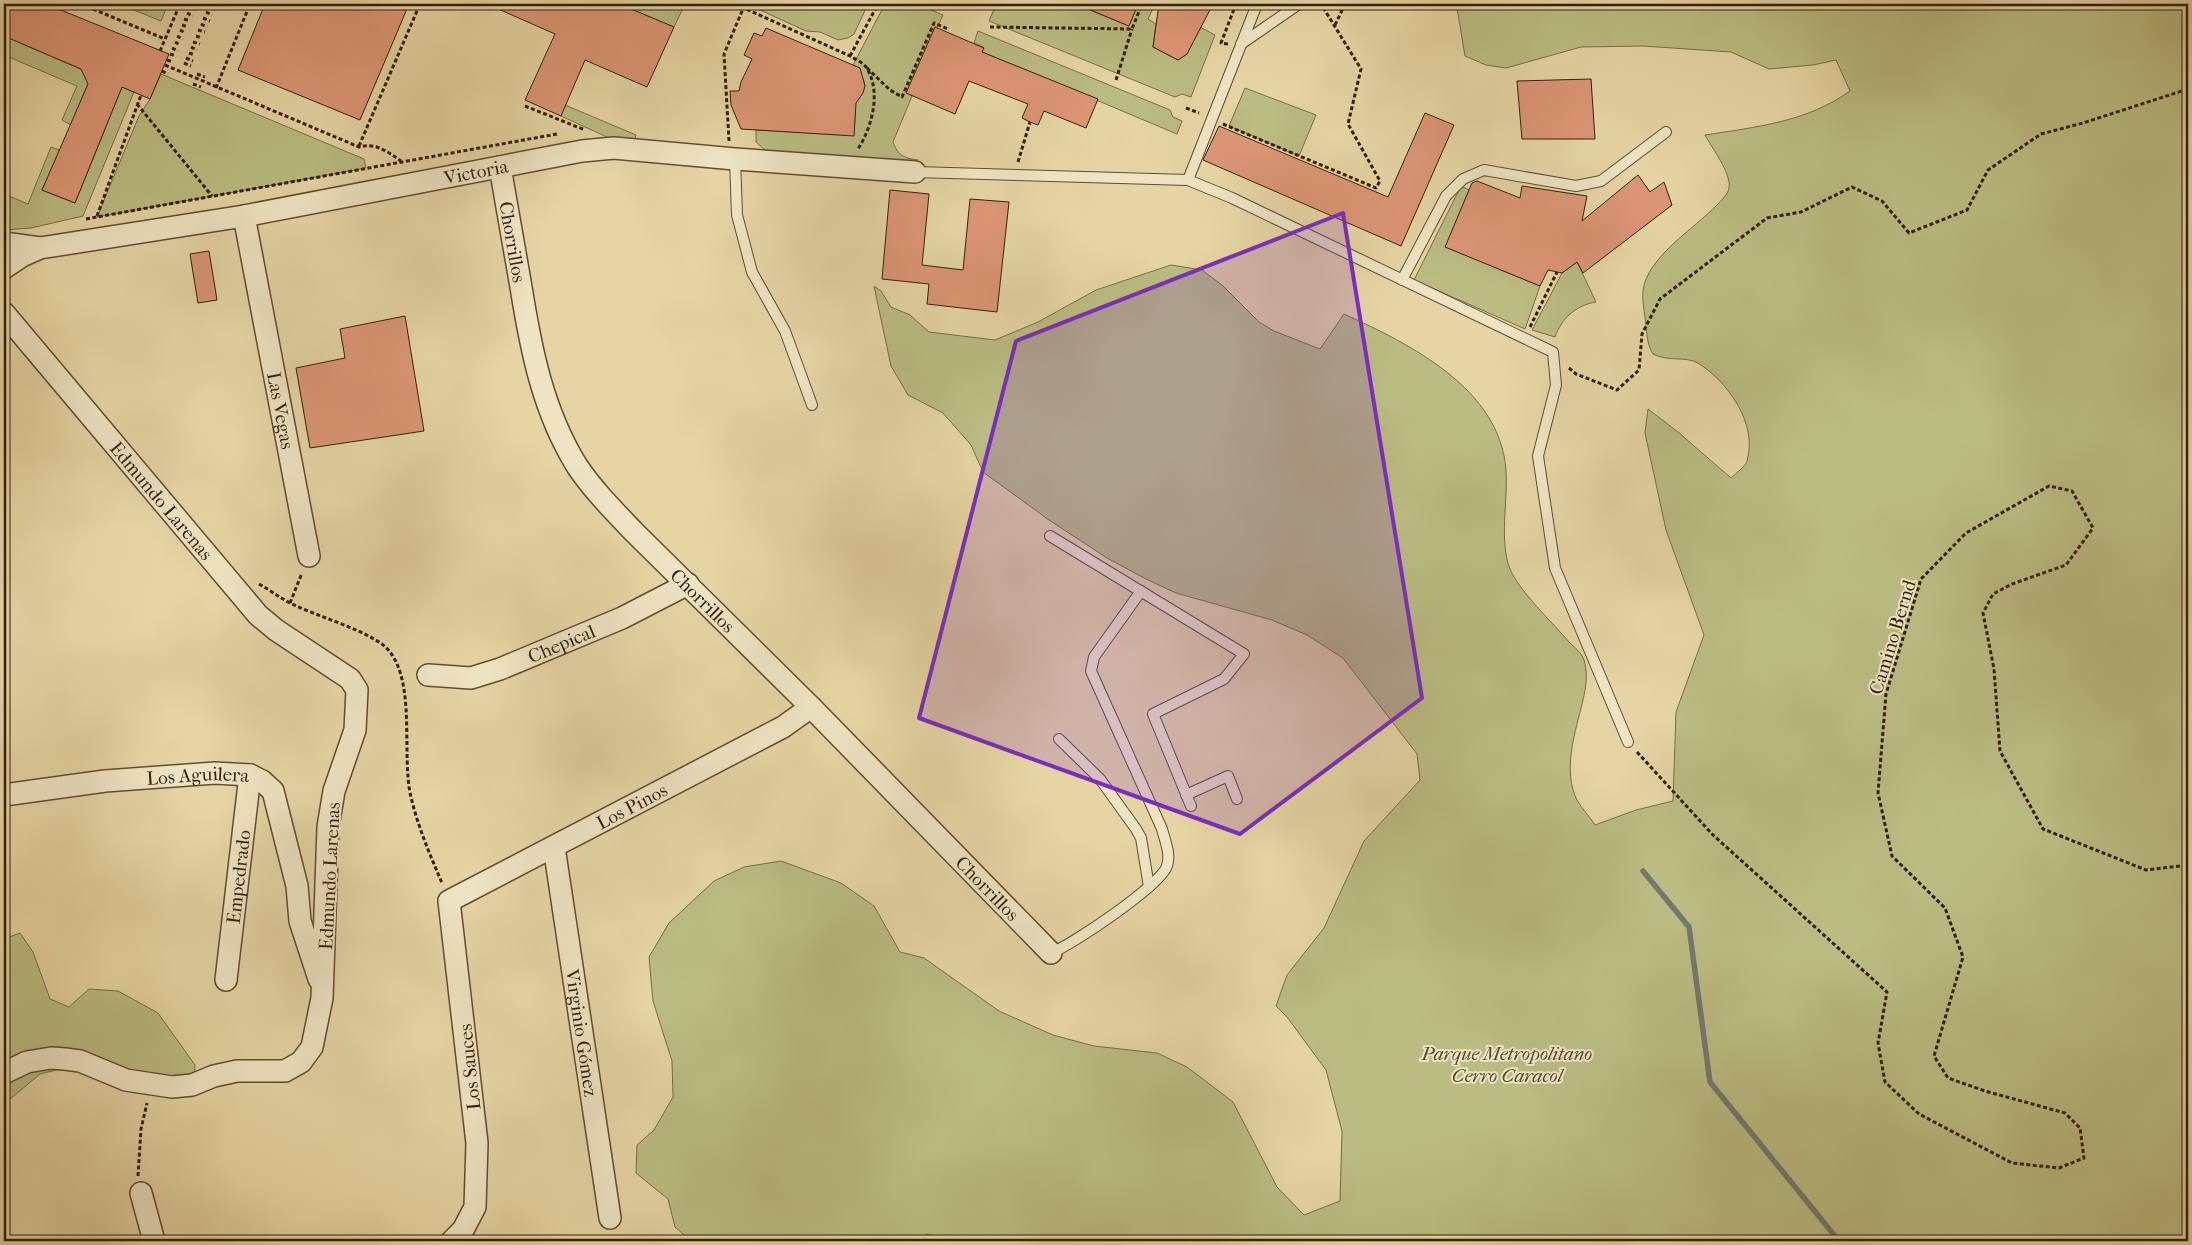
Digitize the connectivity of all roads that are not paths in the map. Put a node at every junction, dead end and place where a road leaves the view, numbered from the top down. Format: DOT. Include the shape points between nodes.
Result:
graph roads {
  1 [pos="1257,4"];
  2 [pos="1299,4"];
  3 [pos="1240,45"];
  4 [pos="1666,132"];
  5 [pos="732,154"];
  6 [pos="500,167"];
  7 [pos="915,172"];
  8 [pos="1188,180"];
  9 [pos="244,216"];
  10 [pos="4,243"];
  11 [pos="40,248"];
  12 [pos="4,268"];
  13 [pos="1402,280"];
  14 [pos="4,312"];
  15 [pos="812,405"];
  16 [pos="1050,536"];
  17 [pos="309,556"];
  18 [pos="688,584"];
  19 [pos="1141,591"];
  20 [pos="428,675"];
  21 [pos="811,707"];
  22 [pos="1059,739"];
  23 [pos="1628,742"];
  24 [pos="250,775"];
  25 [pos="1186,795"];
  26 [pos="4,796"];
  27 [pos="1237,799"];
  28 [pos="1190,806"];
  29 [pos="554,847"];
  30 [pos="1149,886"];
  31 [pos="450,901"];
  32 [pos="1052,953"];
  33 [pos="226,980"];
  34 [pos="323,988"];
  35 [pos="4,1073"];
  36 [pos="142,1194"];
  37 [pos="610,1218"];
  38 [pos="463,1238"];
  39 [pos="154,1241"];
  1 -- 3 [label="lane"];
  2 -- 3 [label="lane"];
  3 -- 8 [label="lane"];
  4 -- 13 [label="lane" via="1601,181 1576,186 1484,170 1463,179 1446,196"];
  5 -- 6 [label="street, Victoria" via="614,148"];
  5 -- 7 [label="street, Victoria"];
  5 -- 15 [label="lane" via="737,215 752,272 785,331"];
  6 -- 9 [label="street, Victoria"];
  6 -- 18 [label="street, Chorrillos" via="531,350 550,412 577,466 591,485"];
  7 -- 8 [label="lane"];
  8 -- 13 [label="lane"];
  9 -- 11 [label="street, Victoria"];
  9 -- 17 [label="street, Las Vegas"];
  10 -- 11 [label="street, Victoria"];
  11 -- 12 [label="street, Victoria"];
  13 -- 23 [label="lane" via="1553,352 1556,385 1538,456 1555,568"];
  14 -- 34 [label="street, Edmundo Larenas" via="258,615 350,678 357,690 356,730 334,791 328,827"];
  16 -- 19 [label="lane"];
  18 -- 20 [label="street, Chepical" via="622,618 500,670 471,678"];
  18 -- 21 [label="street, Chorrillos"];
  19 -- 25 [label="lane" via="1244,654 1224,679 1153,714"];
  19 -- 30 [label="lane" via="1094,657 1091,671 1162,829 1168,854 1167,868"];
  21 -- 29 [label="street, Los Pinos" via="783,727"];
  21 -- 32 [label="street, Chorrillos"];
  22 -- 30 [label="lane" via="1100,779 1136,829 1141,838"];
  24 -- 26 [label="street, Los Aguilera" via="115,780"];
  24 -- 33 [label="street, Empedrado"];
  24 -- 34 [label="street, Los Aguilera" via="273,791 297,886 300,921"];
  25 -- 27 [label="lane" via="1228,776"];
  25 -- 28 [label="lane"];
  29 -- 31 [label="street, Los Pinos"];
  29 -- 37 [label="street, Virginio Gómez"];
  30 -- 32 [label="lane" via="1076,941"];
  31 -- 38 [label="street, Los Sauces" via="477,1143 475,1207"];
  34 -- 35 [label="street, Edmundo Larenas" via="312,1047 301,1062 285,1071 237,1071 192,1085 172,1087 126,1080 80,1061 65,1059 27,1062"];
  36 -- 39 [label="street"];
}
